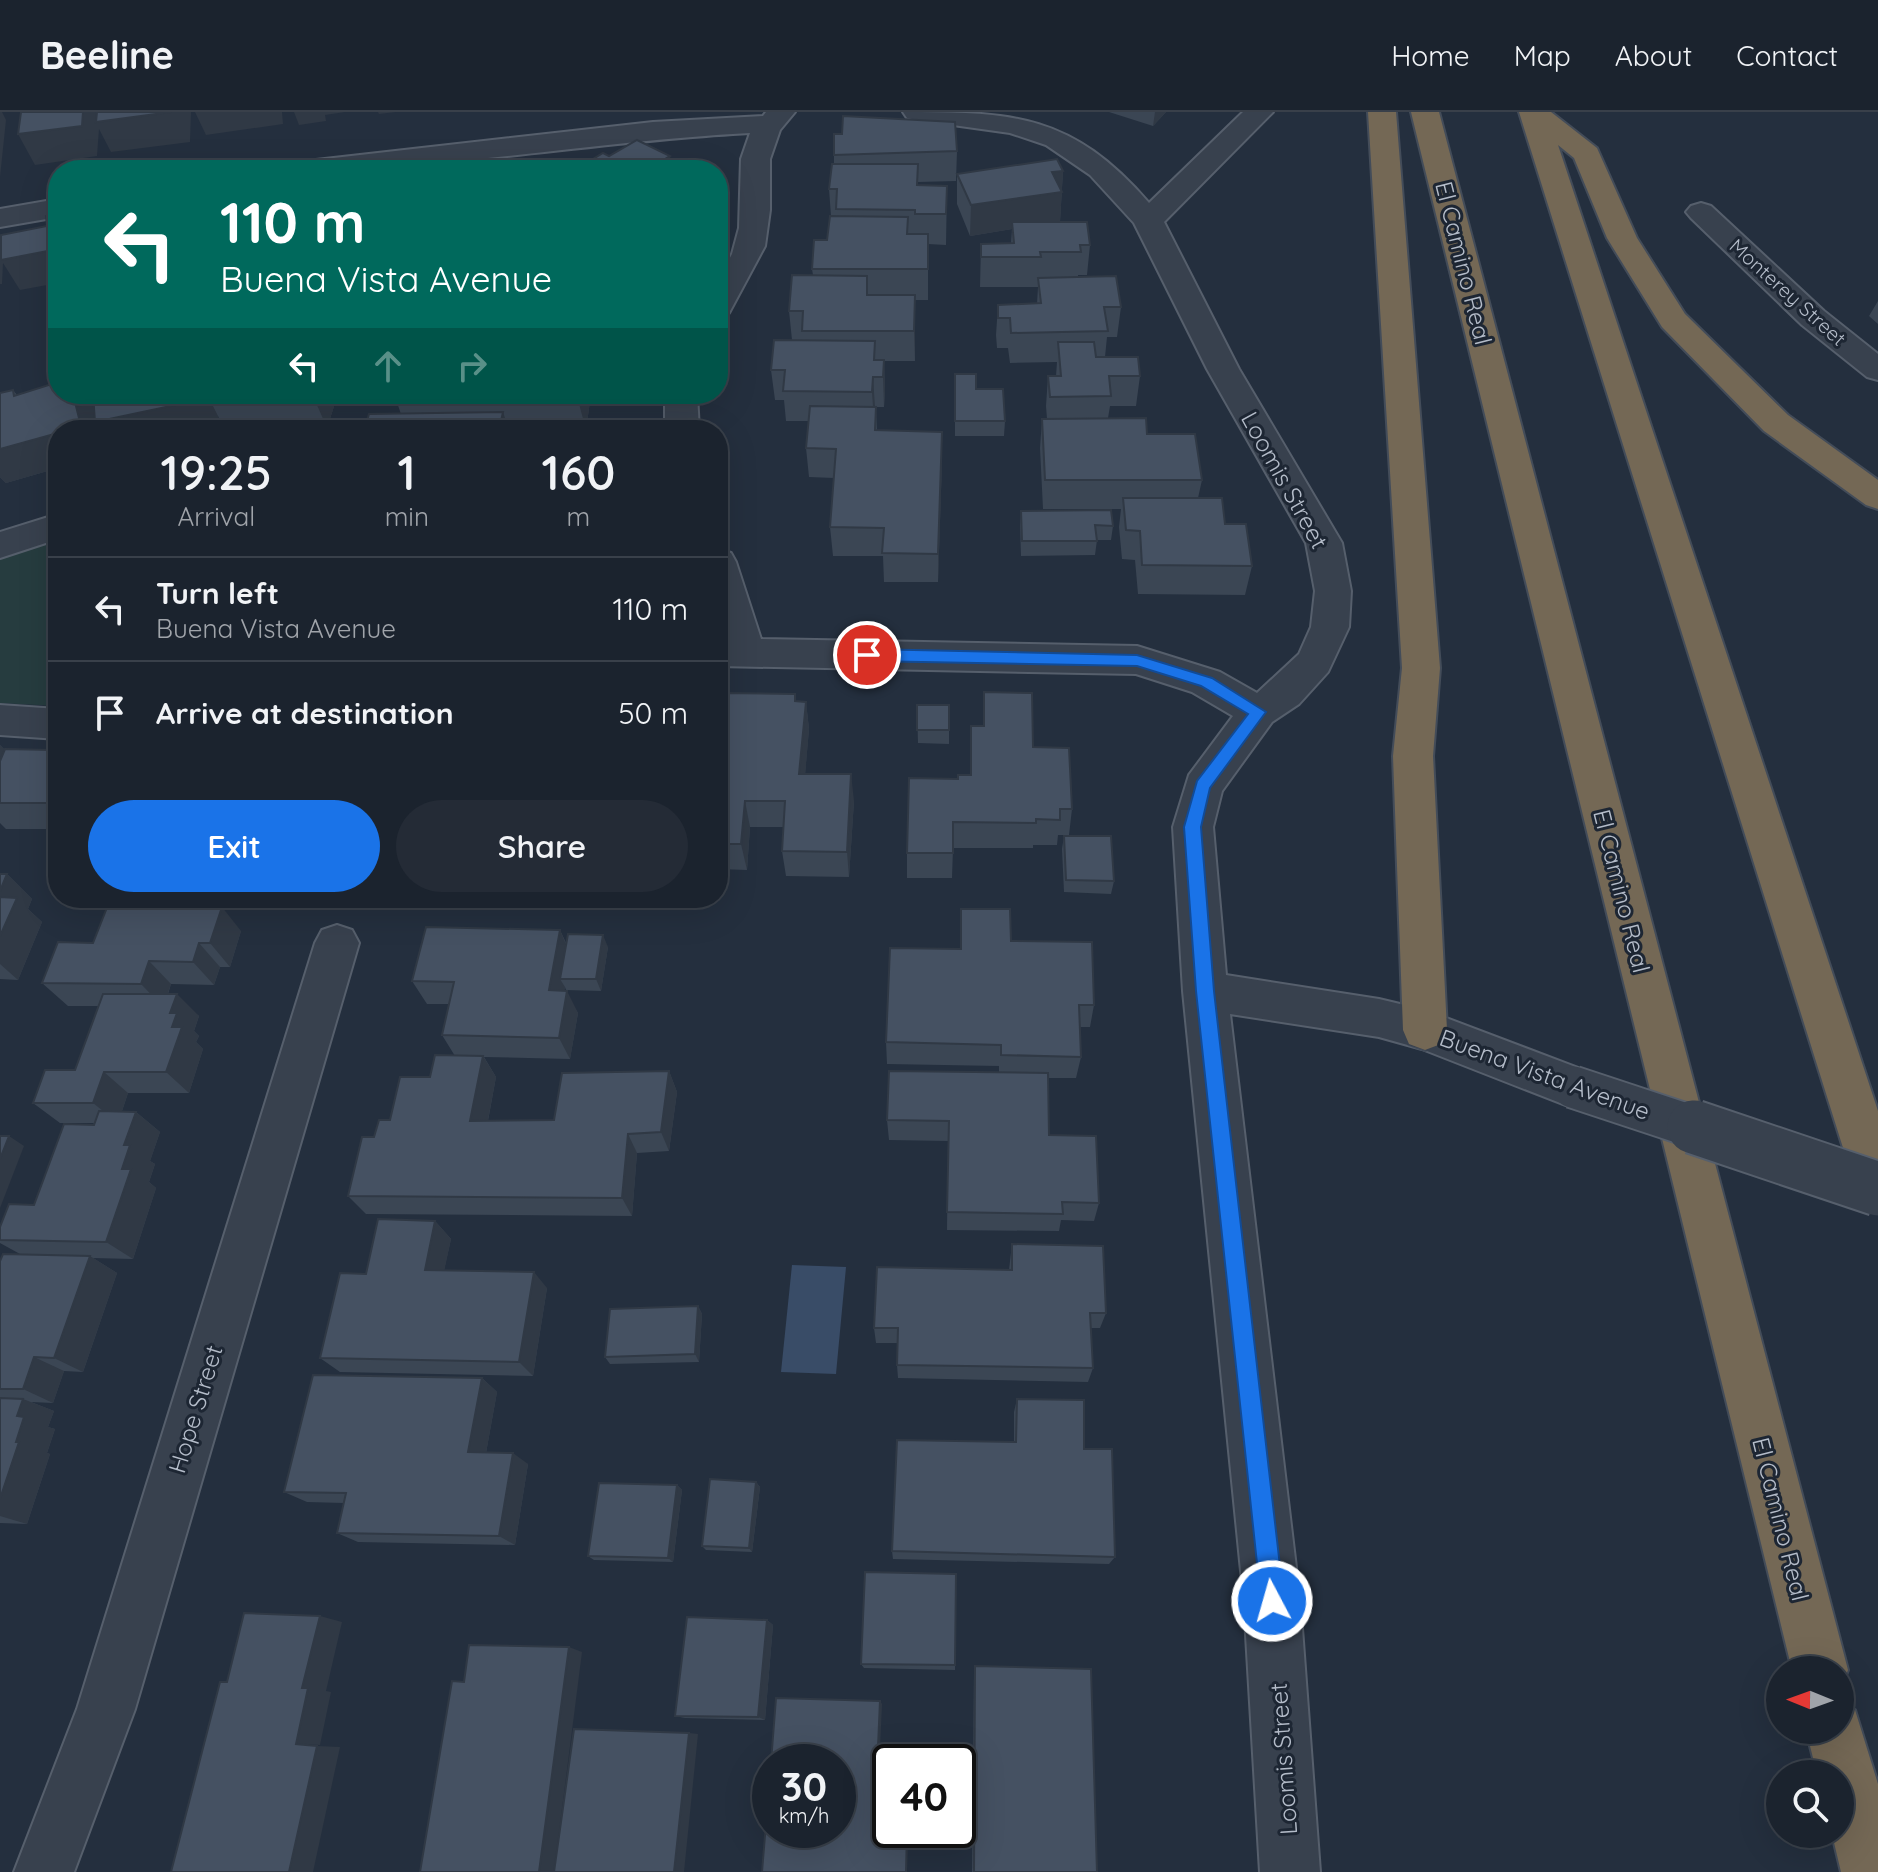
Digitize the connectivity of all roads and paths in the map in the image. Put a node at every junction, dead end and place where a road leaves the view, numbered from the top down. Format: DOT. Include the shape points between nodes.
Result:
graph roads {
  1 [pos="917,112"];
  2 [pos="1259,112"];
  3 [pos="1382,112"];
  4 [pos="1425,112"];
  5 [pos="1533,112"];
  6 [pos="774,118"];
  7 [pos="392,160"];
  8 [pos="48,210"];
  9 [pos="1701,212"];
  10 [pos="0,218"];
  11 [pos="1148,221"];
  12 [pos="728,288"];
  13 [pos="1878,370"];
  14 [pos="1878,497"];
  15 [pos="48,529"];
  16 [pos="0,545"];
  17 [pos="728,626"];
  18 [pos="732,652"];
  19 [pos="1258,712"];
  20 [pos="0,720"];
  21 [pos="48,723"];
  22 [pos="337,943"];
  23 [pos="1205,991"];
  24 [pos="1425,1030"];
  25 [pos="1878,1186"];
  26 [pos="1816,1656"];
  27 [pos="1839,1744"];
  28 [pos="44,1872"];
  29 [pos="1290,1872"];
  30 [pos="1871,1872"];
  1 -- 11 [label="street, Loomis Street" via="1041,133 1105,173"];
  2 -- 11 [label="street"];
  3 -- 24 [label="highway" via="1421,668 1413,756"];
  4 -- 26 [label="highway, El Camino Real"];
  5 -- 14 [label="highway" via="1587,154 1622,238 1673,320 1776,423"];
  5 -- 25 [label="highway"];
  6 -- 7 [label="street"];
  6 -- 12 [label="street" via="753,164 756,213 750,247"];
  8 -- 10 [label="street"];
  9 -- 13 [label="street, Monterey Street" via="1813,318"];
  11 -- 19 [label="street, Loomis Street" via="1223,369 1324,543 1330,567 1330,627 1315,662 1285,694"];
  15 -- 16 [label="street"];
  17 -- 18 [label="street"];
  18 -- 19 [label="street" via="1137,660 1206,682"];
  19 -- 23 [label="street, Loomis Street" via="1203,786 1193,827"];
  20 -- 21 [label="street"];
  22 -- 28 [label="street, Hope Street" via="106,1709"];
  23 -- 24 [label="street, Buena Vista Avenue"];
  23 -- 29 [label="street, Loomis Street" via="1272,1601"];
  24 -- 25 [label="street, Buena Vista Avenue, bridge" via="1573,1087"];
  27 -- 30 [label="highway"];
}
